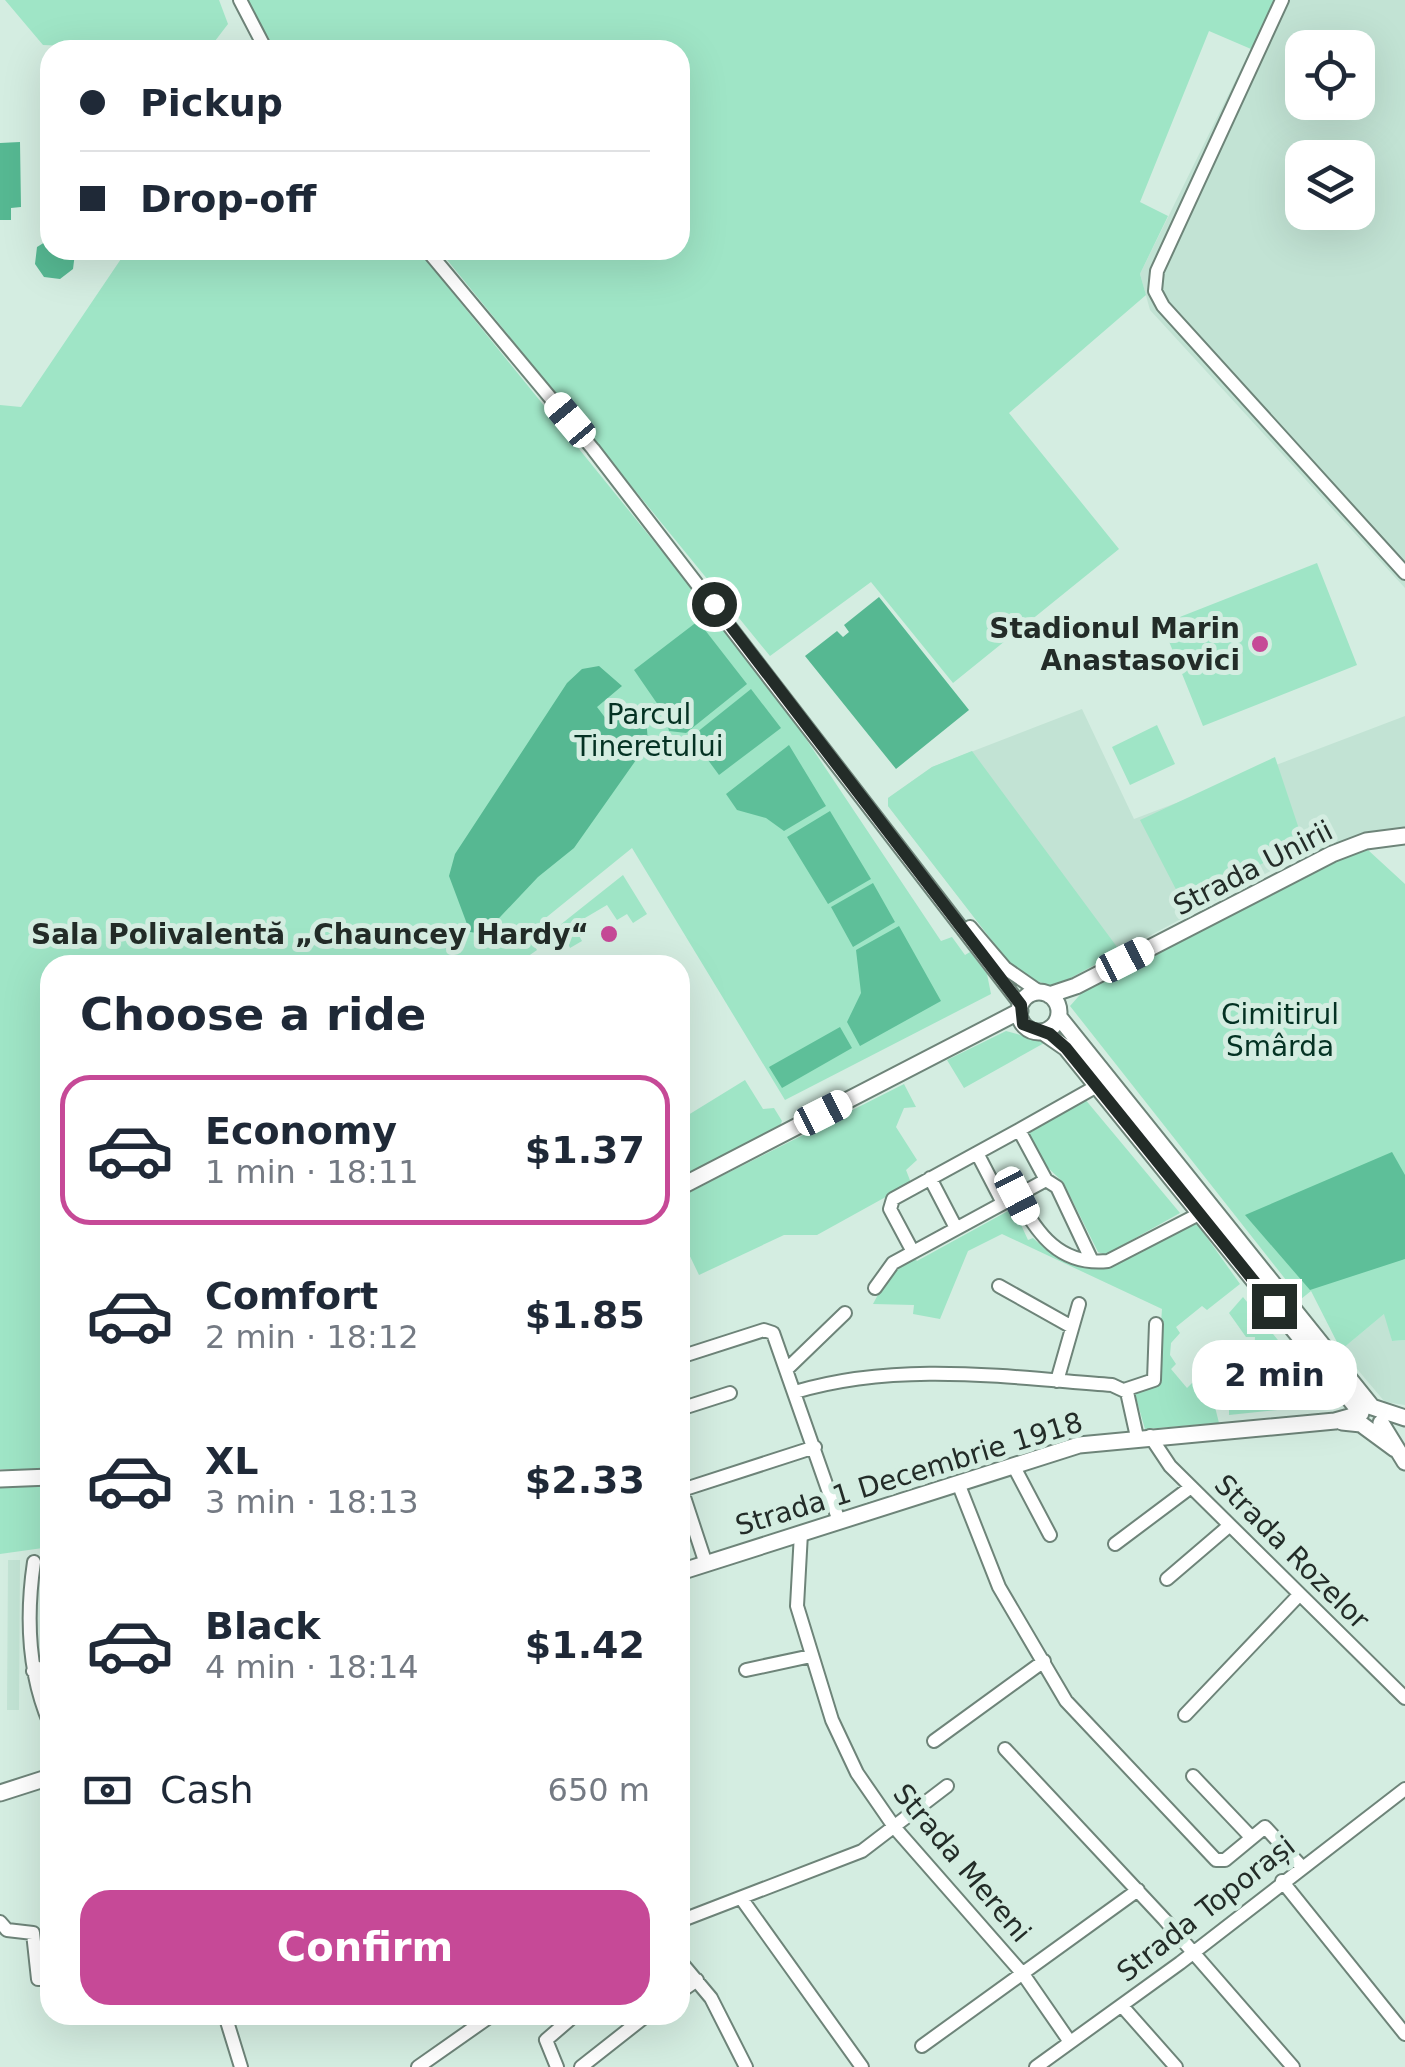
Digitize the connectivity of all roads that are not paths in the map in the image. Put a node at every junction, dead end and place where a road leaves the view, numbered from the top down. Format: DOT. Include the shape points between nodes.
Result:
graph roads {
  1 [pos="240,0"];
  2 [pos="1282,0"];
  3 [pos="261,40"];
  4 [pos="436,260"];
  5 [pos="1405,573"];
  6 [pos="885,825"];
  7 [pos="1405,836"];
  8 [pos="1076,986"];
  9 [pos="1045,994"];
  10 [pos="1021,1013"];
  11 [pos="1059,1014"];
  12 [pos="1044,1032"];
  13 [pos="1097,1086"];
  14 [pos="1019,1130"];
  15 [pos="977,1153"];
  16 [pos="930,1178"];
  17 [pos="1046,1180"];
  18 [pos="690,1182"];
  19 [pos="1017,1196"];
  20 [pos="1003,1203"];
  21 [pos="1199,1214"];
  22 [pos="956,1228"];
  23 [pos="913,1252"];
  24 [pos="1092,1261"];
  25 [pos="999,1286"];
  26 [pos="875,1288"];
  27 [pos="1080,1304"];
  28 [pos="845,1314"];
  29 [pos="1156,1324"];
  30 [pos="1072,1327"];
  31 [pos="690,1354"];
  32 [pos="787,1369"];
  33 [pos="1057,1381"];
  34 [pos="1339,1387"];
  35 [pos="1124,1390"];
  36 [pos="796,1392"];
  37 [pos="730,1393"];
  38 [pos="690,1406"];
  39 [pos="1371,1418"];
  40 [pos="1405,1418"];
  41 [pos="1329,1421"];
  42 [pos="1144,1437"];
  43 [pos="814,1447"];
  44 [pos="1400,1455"];
  45 [pos="1013,1465"];
  46 [pos="40,1477"];
  47 [pos="0,1479"];
  48 [pos="958,1482"];
  49 [pos="690,1485"];
  50 [pos="1191,1487"];
  51 [pos="690,1515"];
  52 [pos="839,1521"];
  53 [pos="1230,1526"];
  54 [pos="802,1534"];
  55 [pos="1050,1535"];
  56 [pos="1115,1544"];
  57 [pos="34,1562"];
  58 [pos="706,1564"];
  59 [pos="690,1569"];
  60 [pos="1167,1579"];
  61 [pos="1298,1595"];
  62 [pos="811,1656"];
  63 [pos="1044,1661"];
  64 [pos="40,1668"];
  65 [pos="746,1670"];
  66 [pos="32,1671"];
  67 [pos="40,1695"];
  68 [pos="1405,1698"];
  69 [pos="1185,1715"];
  70 [pos="934,1741"];
  71 [pos="1005,1749"];
  72 [pos="1193,1776"];
  73 [pos="40,1780"];
  74 [pos="947,1786"];
  75 [pos="1405,1789"];
  76 [pos="0,1793"];
  77 [pos="895,1828"];
  78 [pos="1251,1836"];
  79 [pos="1301,1866"];
  80 [pos="1282,1881"];
  81 [pos="1138,1890"];
  82 [pos="741,1898"];
  83 [pos="690,1917"];
  84 [pos="0,1922"];
  85 [pos="1195,1952"];
  86 [pos="690,1973"];
  87 [pos="1024,1974"];
  88 [pos="40,1979"];
  89 [pos="696,1980"];
  90 [pos="690,1984"];
  91 [pos="1122,2006"];
  92 [pos="229,2025"];
  93 [pos="478,2025"];
  94 [pos="563,2025"];
  95 [pos="634,2025"];
  96 [pos="1405,2034"];
  97 [pos="1070,2042"];
  98 [pos="922,2046"];
  99 [pos="1057,2052"];
  100 [pos="240,2064"];
  101 [pos="222,2067"];
  102 [pos="418,2067"];
  103 [pos="557,2067"];
  104 [pos="581,2067"];
  105 [pos="746,2067"];
  106 [pos="862,2067"];
  107 [pos="1036,2067"];
  108 [pos="1066,2067"];
  109 [pos="1176,2067"];
  110 [pos="1293,2067"];
  1 -- 3 [label="street"];
  2 -- 5 [label="street" via="1157,270 1155,292"];
  4 -- 6 [label="street" via="593,449"];
  6 -- 9 [label="street" via="1004,968"];
  6 -- 10 [label="street"];
  7 -- 8 [label="main road, Strada Unirii" via="1332,854"];
  8 -- 9 [label="main road, Strada Unirii"];
  8 -- 11 [label="main road, Strada Unirii"];
  9 -- 10 [label="main road, Strada Unirii" via="1028,996"];
  9 -- 11 [label="main road"];
  10 -- 12 [label="main road"];
  10 -- 18 [label="main road"];
  11 -- 12 [label="main road, Strada Unirii"];
  11 -- 39 [label="main road"];
  12 -- 13 [label="main road"];
  13 -- 14 [label="street"];
  13 -- 21 [label="main road"];
  14 -- 15 [label="street"];
  14 -- 17 [label="street"];
  15 -- 16 [label="street"];
  15 -- 20 [label="street"];
  16 -- 22 [label="street"];
  16 -- 23 [label="street" via="890,1203"];
  17 -- 19 [label="street"];
  17 -- 24 [label="street" via="1057,1187"];
  19 -- 20 [label="street"];
  19 -- 24 [label="street" via="1040,1238"];
  20 -- 22 [label="street"];
  21 -- 24 [label="street" via="1108,1260"];
  21 -- 34 [label="main road"];
  22 -- 23 [label="street"];
  23 -- 26 [label="street" via="890,1265"];
  25 -- 30 [label="street"];
  27 -- 30 [label="street"];
  28 -- 32 [label="street"];
  29 -- 35 [label="street" via="1154,1380"];
  30 -- 33 [label="street"];
  31 -- 32 [label="street" via="767,1330"];
  32 -- 36 [label="street"];
  33 -- 35 [label="street"];
  33 -- 36 [label="street" via="911,1372"];
  34 -- 39 [label="main road"];
  34 -- 41 [label="main road"];
  35 -- 42 [label="street"];
  36 -- 43 [label="street"];
  37 -- 38 [label="street"];
  39 -- 40 [label="main road, Strada 1 Decembrie 1918"];
  39 -- 41 [label="main road, Strada 1 Decembrie 1918"];
  39 -- 44 [label="main road"];
  41 -- 42 [label="main road, Strada 1 Decembrie 1918"];
  42 -- 45 [label="main road, Strada 1 Decembrie 1918" via="1078,1445"];
  42 -- 50 [label="street, Strada Rozelor"];
  43 -- 49 [label="street"];
  43 -- 52 [label="street"];
  45 -- 48 [label="main road, Strada 1 Decembrie 1918"];
  45 -- 55 [label="street"];
  46 -- 47 [label="main road"];
  48 -- 52 [label="main road, Strada 1 Decembrie 1918"];
  48 -- 63 [label="street" via="999,1586"];
  50 -- 53 [label="street, Strada Rozelor"];
  50 -- 56 [label="street"];
  51 -- 58 [label="street"];
  52 -- 54 [label="main road, Strada 1 Decembrie 1918"];
  53 -- 60 [label="street"];
  53 -- 61 [label="street, Strada Rozelor"];
  54 -- 58 [label="main road, Strada 1 Decembrie 1918"];
  54 -- 62 [label="street, Strada Mereni" via="796,1599"];
  57 -- 66 [label="street"];
  58 -- 59 [label="main road, Strada 1 Decembrie 1918"];
  61 -- 68 [label="street, Strada Rozelor"];
  61 -- 69 [label="street"];
  62 -- 65 [label="street"];
  62 -- 77 [label="street, Strada Mereni" via="850,1758"];
  63 -- 70 [label="street"];
  63 -- 78 [label="street" via="1066,1701 1216,1860 1225,1860"];
  64 -- 66 [label="street"];
  66 -- 67 [label="street"];
  71 -- 81 [label="street"];
  72 -- 78 [label="street"];
  73 -- 76 [label="main road"];
  74 -- 77 [label="street"];
  75 -- 79 [label="street, Strada Toporași"];
  77 -- 82 [label="street" via="853,1855"];
  77 -- 87 [label="street, Strada Mereni"];
  78 -- 79 [label="street" via="1268,1829"];
  79 -- 80 [label="street, Strada Toporași"];
  80 -- 85 [label="street, Strada Toporași"];
  80 -- 96 [label="street"];
  81 -- 85 [label="street"];
  81 -- 87 [label="street"];
  82 -- 83 [label="street"];
  82 -- 106 [label="street"];
  84 -- 88 [label="street" via="7,1930 33,1933"];
  85 -- 91 [label="street, Strada Toporași"];
  85 -- 110 [label="street"];
  86 -- 89 [label="street"];
  87 -- 97 [label="street, Strada Mereni"];
  87 -- 98 [label="street"];
  89 -- 90 [label="street"];
  89 -- 105 [label="street"];
  91 -- 97 [label="street, Strada Toporași"];
  91 -- 109 [label="street"];
  92 -- 100 [label="street"];
  93 -- 102 [label="street"];
  94 -- 103 [label="street" via="546,2040"];
  95 -- 104 [label="street"];
  97 -- 99 [label="street, Strada Toporași"];
  99 -- 107 [label="street, Strada Toporași"];
  99 -- 108 [label="street"];
  100 -- 101 [label="street"];
}
